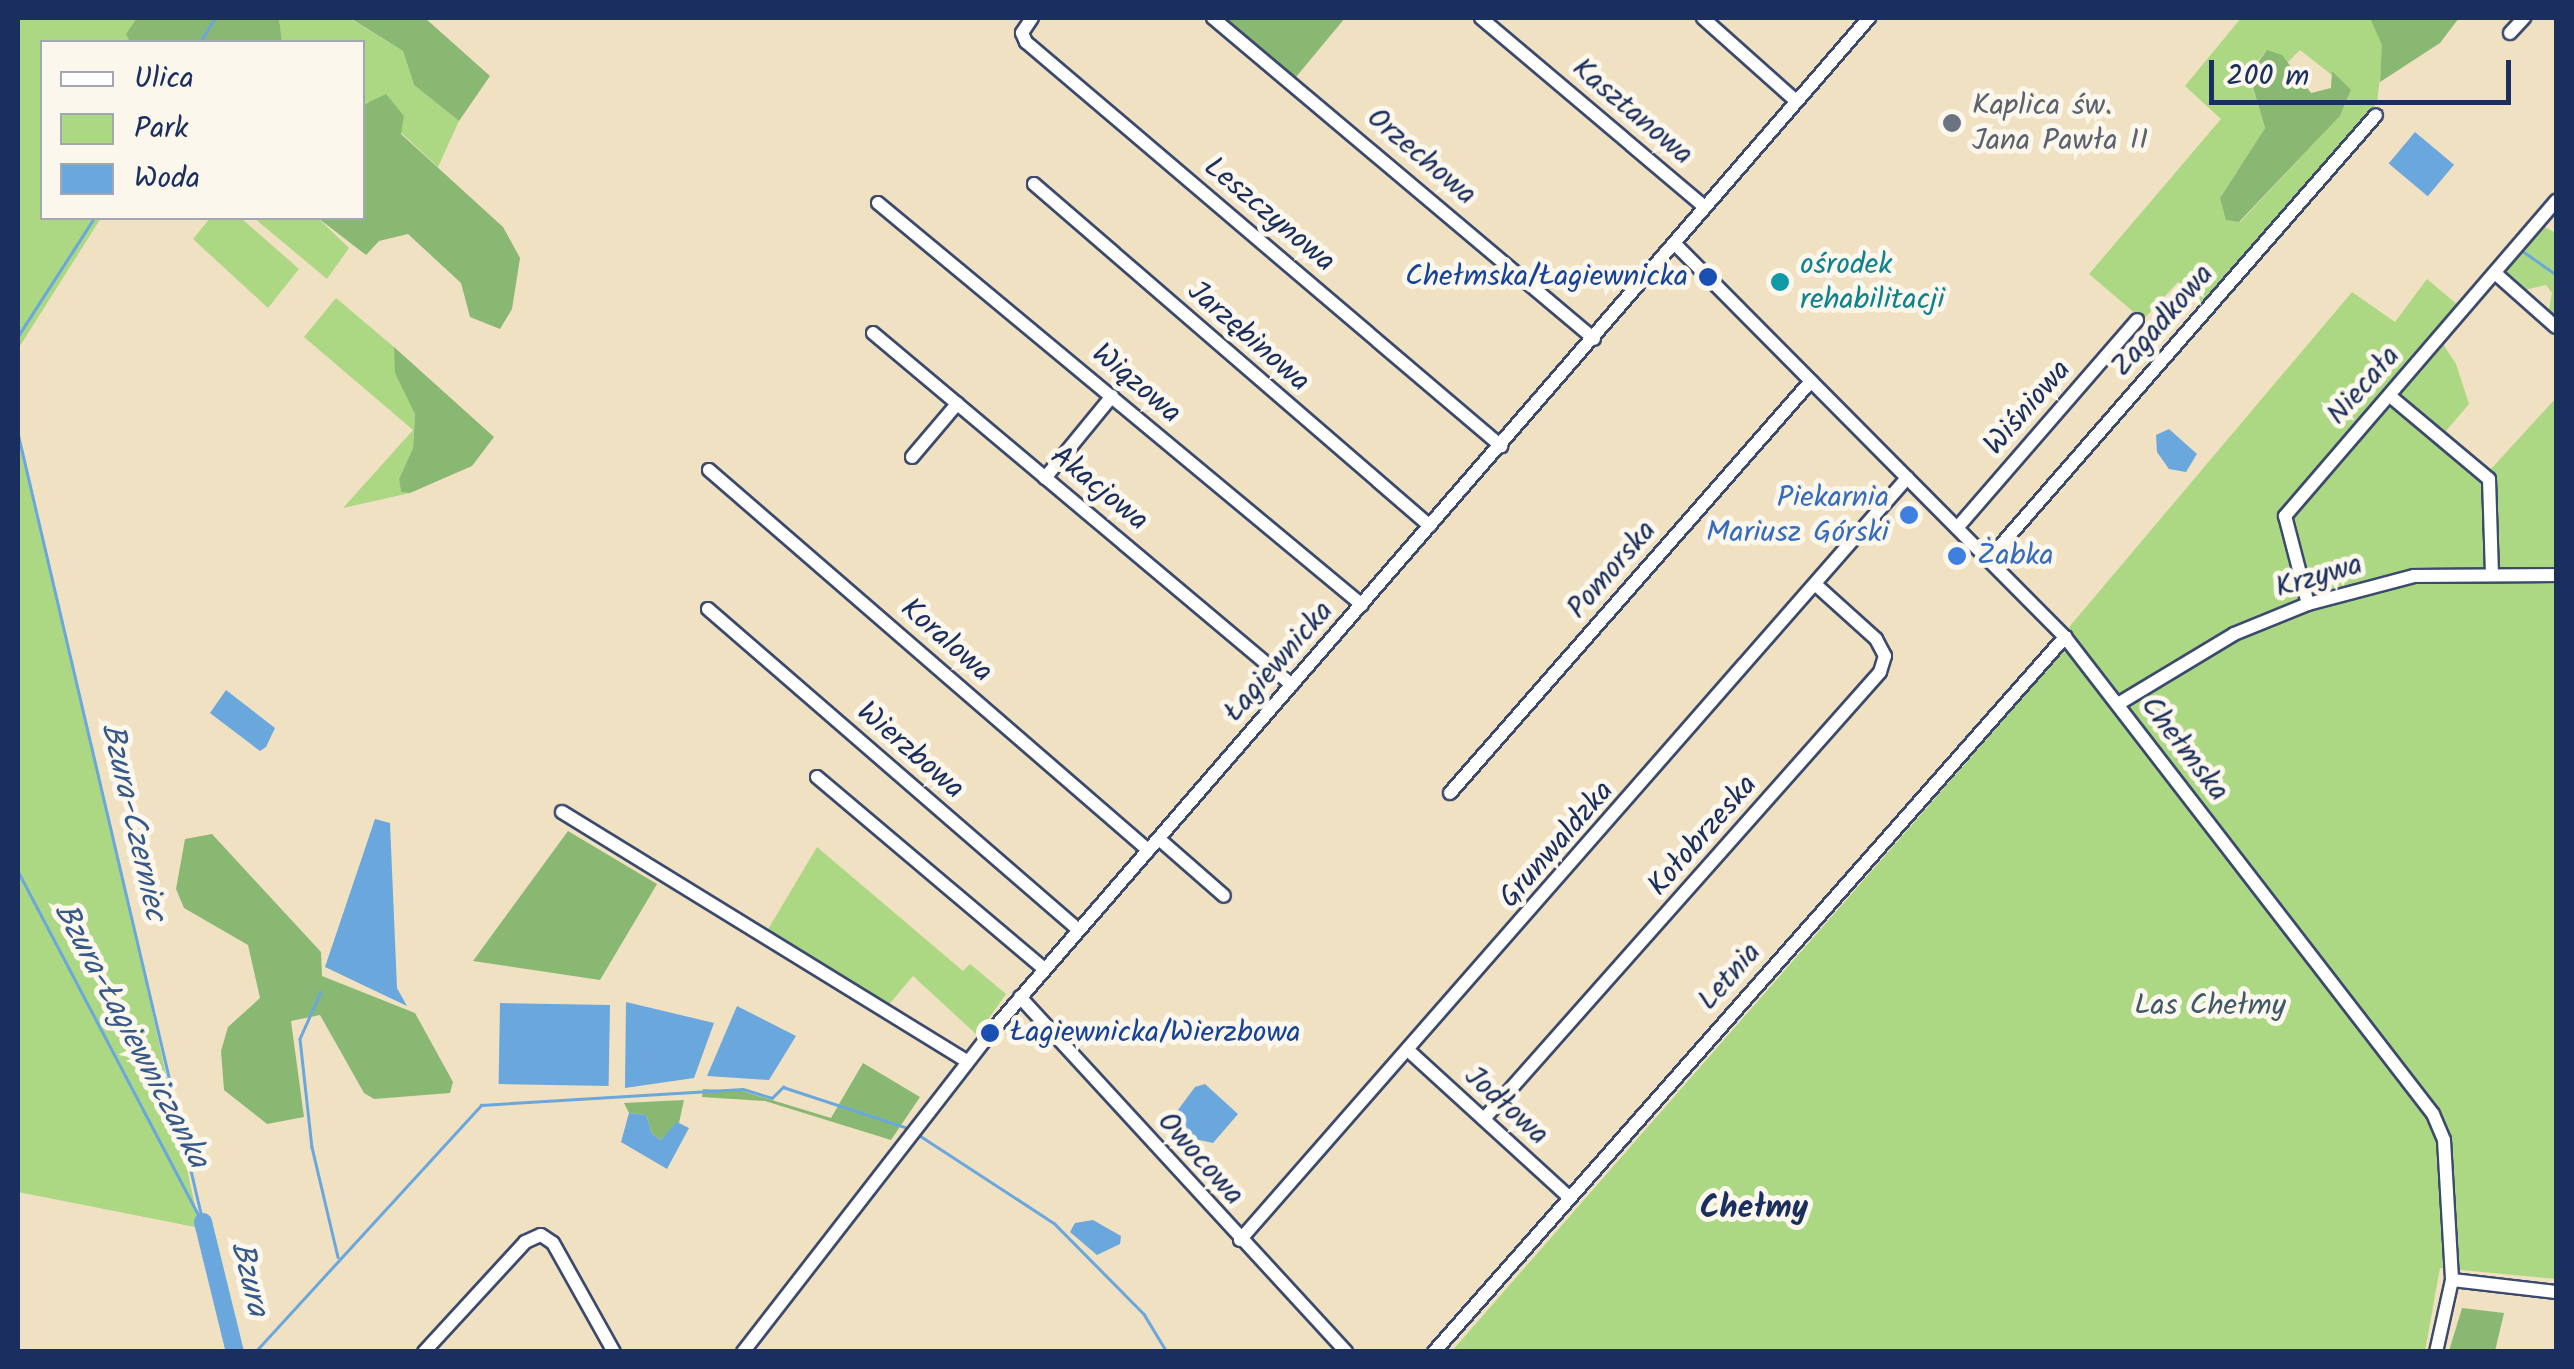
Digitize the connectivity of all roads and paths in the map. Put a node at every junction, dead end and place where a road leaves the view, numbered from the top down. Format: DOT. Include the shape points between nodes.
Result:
graph roads {
  1 [pos="1032,18"];
  2 [pos="1213,18"];
  3 [pos="1481,18"];
  4 [pos="1703,18"];
  5 [pos="1869,18"];
  6 [pos="2524,18"];
  7 [pos="2510,33"];
  8 [pos="1796,101"];
  9 [pos="2376,115"];
  10 [pos="1034,184"];
  11 [pos="2556,200"];
  12 [pos="878,204"];
  13 [pos="1705,207"];
  14 [pos="1676,244"];
  15 [pos="2496,273"];
  16 [pos="2137,320"];
  17 [pos="2556,327"];
  18 [pos="873,333"];
  19 [pos="1594,339"];
  20 [pos="1811,381"];
  21 [pos="1112,396"];
  22 [pos="2390,396"];
  23 [pos="957,404"];
  24 [pos="1501,446"];
  25 [pos="912,457"];
  26 [pos="710,470"];
  27 [pos="1045,478"];
  28 [pos="1907,478"];
  29 [pos="1430,526"];
  30 [pos="1957,528"];
  31 [pos="1988,560"];
  32 [pos="2492,574"];
  33 [pos="2556,575"];
  34 [pos="1816,585"];
  35 [pos="2308,604"];
  36 [pos="1362,605"];
  37 [pos="708,610"];
  38 [pos="2065,637"];
  39 [pos="1292,685"];
  40 [pos="2118,704"];
  41 [pos="818,778"];
  42 [pos="1450,793"];
  43 [pos="562,812"];
  44 [pos="1158,838"];
  45 [pos="1148,850"];
  46 [pos="1224,896"];
  47 [pos="1078,930"];
  48 [pos="1044,969"];
  49 [pos="1020,997"];
  50 [pos="1409,1052"];
  51 [pos="966,1060"];
  52 [pos="1484,1119"];
  53 [pos="1570,1197"];
  54 [pos="1240,1240"];
  55 [pos="2452,1280"];
  56 [pos="2556,1292"];
  57 [pos="424,1352"];
  58 [pos="614,1352"];
  59 [pos="743,1352"];
  60 [pos="1346,1352"];
  61 [pos="1434,1352"];
  62 [pos="2436,1352"];
  1 -- 24 [label="street, Leszczynowa" via="1023,29 1026,42"];
  2 -- 19 [label="street, Orzechowa"];
  3 -- 13 [label="street, Kasztanowa"];
  4 -- 8 [label="street"];
  5 -- 8 [label="street, Łagiewnicka"];
  6 -- 7 [label="street"];
  8 -- 13 [label="street, Łagiewnicka"];
  9 -- 31 [label="street, Zagadkowa"];
  10 -- 29 [label="street, Jarzębinowa"];
  11 -- 15 [label="street, Niecała"];
  12 -- 21 [label="street, Wiązowa"];
  13 -- 14 [label="street, Łagiewnicka"];
  14 -- 19 [label="street, Łagiewnicka"];
  14 -- 20 [label="street, Chełmska"];
  15 -- 17 [label="street"];
  15 -- 22 [label="street, Niecała"];
  16 -- 30 [label="street, Wiśniowa"];
  18 -- 23 [label="street, Akacjowa"];
  19 -- 24 [label="street, Łagiewnicka"];
  20 -- 28 [label="street, Chełmska"];
  20 -- 42 [label="street, Pomorska"];
  21 -- 27 [label="street"];
  21 -- 36 [label="street, Wiązowa"];
  22 -- 32 [label="street" via="2489,479"];
  22 -- 35 [label="street, Niecała" via="2285,516"];
  23 -- 25 [label="street"];
  23 -- 27 [label="street, Akacjowa"];
  24 -- 29 [label="street, Łagiewnicka"];
  26 -- 45 [label="street, Koralowa"];
  27 -- 39 [label="street, Akacjowa"];
  28 -- 30 [label="street, Chełmska"];
  28 -- 34 [label="street, Grunwaldzka"];
  29 -- 36 [label="street, Łagiewnicka"];
  30 -- 31 [label="street, Chełmska"];
  31 -- 38 [label="street, Chełmska"];
  32 -- 33 [label="street, Krzywa"];
  32 -- 35 [label="street, Krzywa" via="2414,576"];
  34 -- 50 [label="street, Grunwaldzka"];
  34 -- 52 [label="street, Kołobrzeska" via="1876,639 1885,656 1880,672"];
  35 -- 40 [label="street, Krzywa" via="2222,640"];
  36 -- 39 [label="street, Łagiewnicka"];
  37 -- 47 [label="street, Wierzbowa"];
  38 -- 40 [label="street, Chełmska"];
  38 -- 53 [label="street, Letnia"];
  39 -- 44 [label="street, Łagiewnicka"];
  40 -- 55 [label="street, Chełmska" via="2440,1125"];
  41 -- 48 [label="street"];
  43 -- 51 [label="street"];
  44 -- 45 [label="street, Łagiewnicka"];
  44 -- 46 [label="street"];
  45 -- 47 [label="street, Łagiewnicka"];
  47 -- 48 [label="street, Łagiewnicka"];
  48 -- 49 [label="street, Łagiewnicka"];
  49 -- 51 [label="street, Łagiewnicka"];
  49 -- 54 [label="street, Owocowa"];
  50 -- 52 [label="street, Jodłowa"];
  50 -- 54 [label="street, Grunwaldzka"];
  51 -- 59 [label="street, Łagiewnicka" via="824,1255"];
  52 -- 53 [label="street, Jodłowa"];
  53 -- 61 [label="street, Letnia"];
  54 -- 60 [label="street, Owocowa"];
  55 -- 56 [label="street"];
  55 -- 62 [label="street, Chełmska"];
  57 -- 58 [label="street" via="525,1242 541,1235 553,1243"];
}
